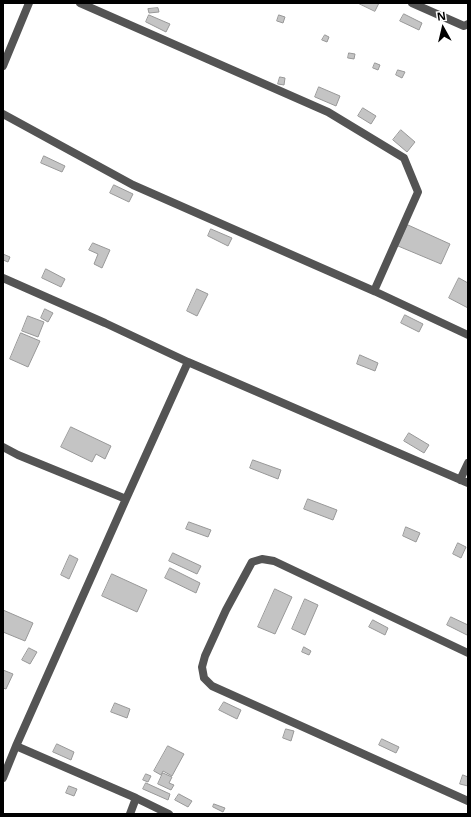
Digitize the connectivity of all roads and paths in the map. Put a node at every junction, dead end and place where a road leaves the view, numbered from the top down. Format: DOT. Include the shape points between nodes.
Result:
graph roads {
  1 [pos="29,3"];
  2 [pos="80,3"];
  3 [pos="412,3"];
  4 [pos="468,24"];
  5 [pos="3,66"];
  6 [pos="3,114"];
  7 [pos="3,278"];
  8 [pos="374,291"];
  9 [pos="468,335"];
  10 [pos="188,362"];
  11 [pos="3,447"];
  12 [pos="468,463"];
  13 [pos="464,482"];
  14 [pos="126,499"];
  15 [pos="468,653"];
  16 [pos="16,746"];
  17 [pos="3,778"];
  18 [pos="136,798"];
  19 [pos="468,801"];
  20 [pos="130,814"];
  21 [pos="169,814"];
  1 -- 5 [label="street"];
  2 -- 8 [label="street" via="328,112 404,158 418,192"];
  3 -- 4 [label="street" via="464,26"];
  6 -- 8 [label="street" via="132,185"];
  7 -- 10 [label="street"];
  8 -- 9 [label="street"];
  10 -- 13 [label="street"];
  10 -- 14 [label="street"];
  11 -- 14 [label="street"];
  12 -- 13 [label="street"];
  14 -- 16 [label="street"];
  15 -- 19 [label="street" via="274,561 262,559 252,562 217,630 202,666 204,678 212,686"];
  16 -- 17 [label="street"];
  16 -- 18 [label="street"];
  18 -- 20 [label="street"];
  18 -- 21 [label="street"];
}
